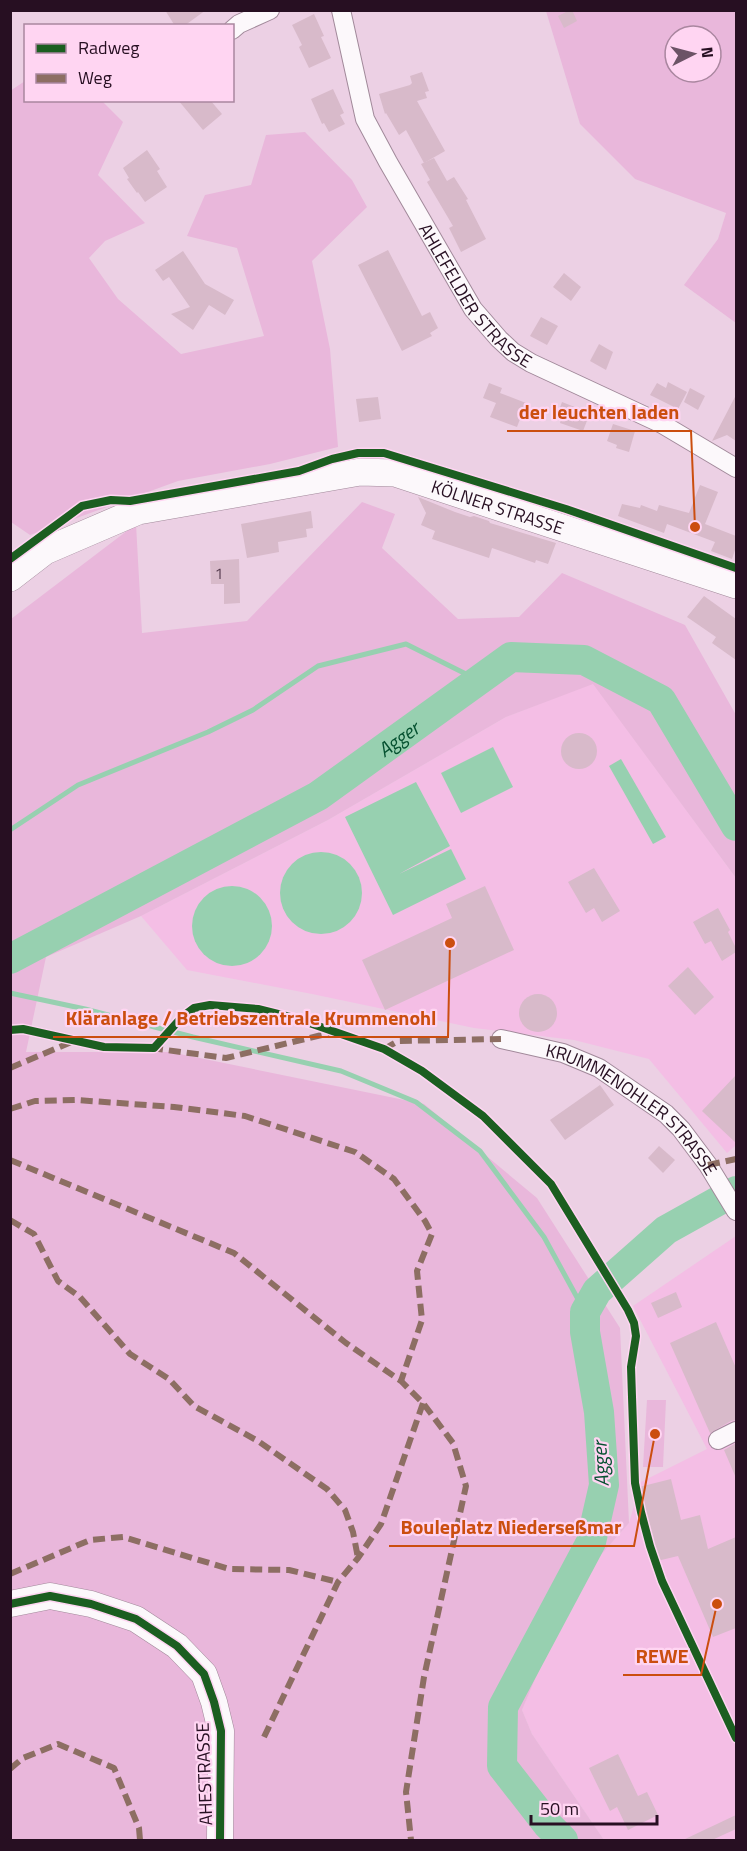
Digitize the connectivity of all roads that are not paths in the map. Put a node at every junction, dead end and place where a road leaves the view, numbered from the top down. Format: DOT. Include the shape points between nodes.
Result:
graph roads {
  1 [pos="244,10"];
  2 [pos="270,10"];
  3 [pos="340,10"];
  4 [pos="224,24"];
  5 [pos="234,28"];
  6 [pos="736,468"];
  7 [pos="10,578"];
  8 [pos="736,585"];
  9 [pos="501,1039"];
  10 [pos="736,1211"];
  11 [pos="736,1431"];
  12 [pos="718,1440"];
  13 [pos="10,1604"];
  14 [pos="220,1840"];
  1 -- 4 [label="street"];
  2 -- 5 [label="street"];
  3 -- 6 [label="street, AHLEFELDER STRASSE" via="365,119 472,309 513,352 531,363 662,424"];
  7 -- 8 [label="main road, KÖLNER STRASSE" via="45,551 138,512 360,472 395,473"];
  9 -- 10 [label="street, KRUMMENOHLER STRASSE" via="563,1053 599,1068 666,1114 712,1171"];
  11 -- 12 [label="street"];
  13 -- 14 [label="main road, AHESTRASSE" via="50,1596 136,1619 177,1646 204,1674 221,1731"];
}
